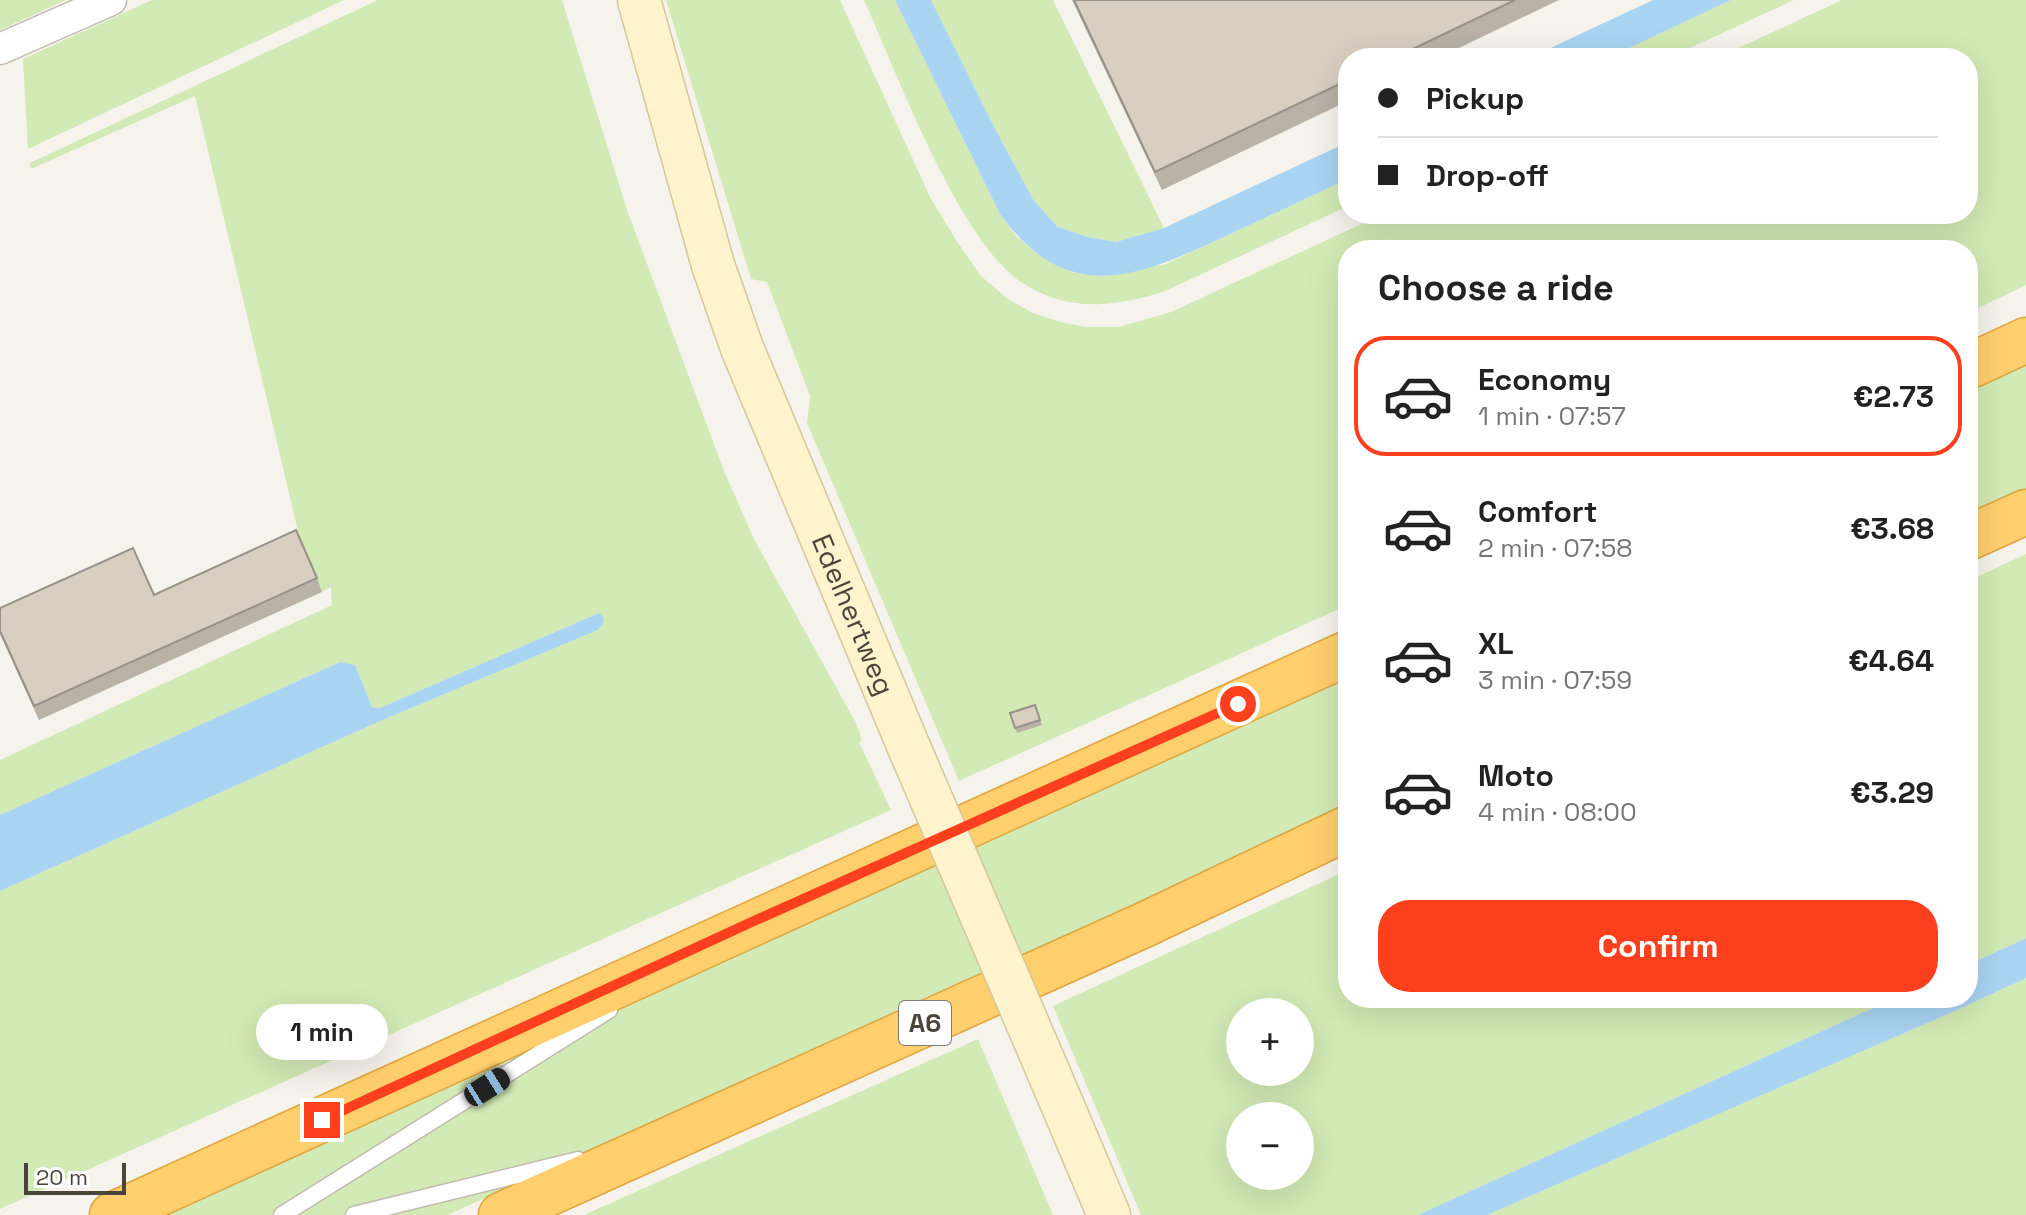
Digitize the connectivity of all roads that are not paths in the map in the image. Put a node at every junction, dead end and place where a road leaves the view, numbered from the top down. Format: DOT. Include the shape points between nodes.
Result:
graph roads {
  1 [pos="111,0"];
  2 [pos="639,0"];
  3 [pos="0,49"];
  4 [pos="2026,340"];
  5 [pos="1978,362"];
  6 [pos="2026,512"];
  7 [pos="1978,534"];
  8 [pos="1338,658"];
  9 [pos="1338,833"];
  10 [pos="743,926"];
  11 [pos="674,1137"];
  12 [pos="112,1215"];
  13 [pos="282,1215"];
  14 [pos="354,1215"];
  15 [pos="501,1215"];
  16 [pos="1109,1215"];
  1 -- 3 [label="street"];
  2 -- 16 [label="street, Edelhertweg, bridge" via="704,235 742,348"];
  4 -- 5 [label="highway"];
  6 -- 7 [label="highway"];
  8 -- 10 [label="highway"];
  9 -- 11 [label="highway, A6"];
  10 -- 12 [label="highway"];
  10 -- 13 [label="lane"];
  11 -- 14 [label="lane"];
  11 -- 15 [label="highway, A6"];
}
